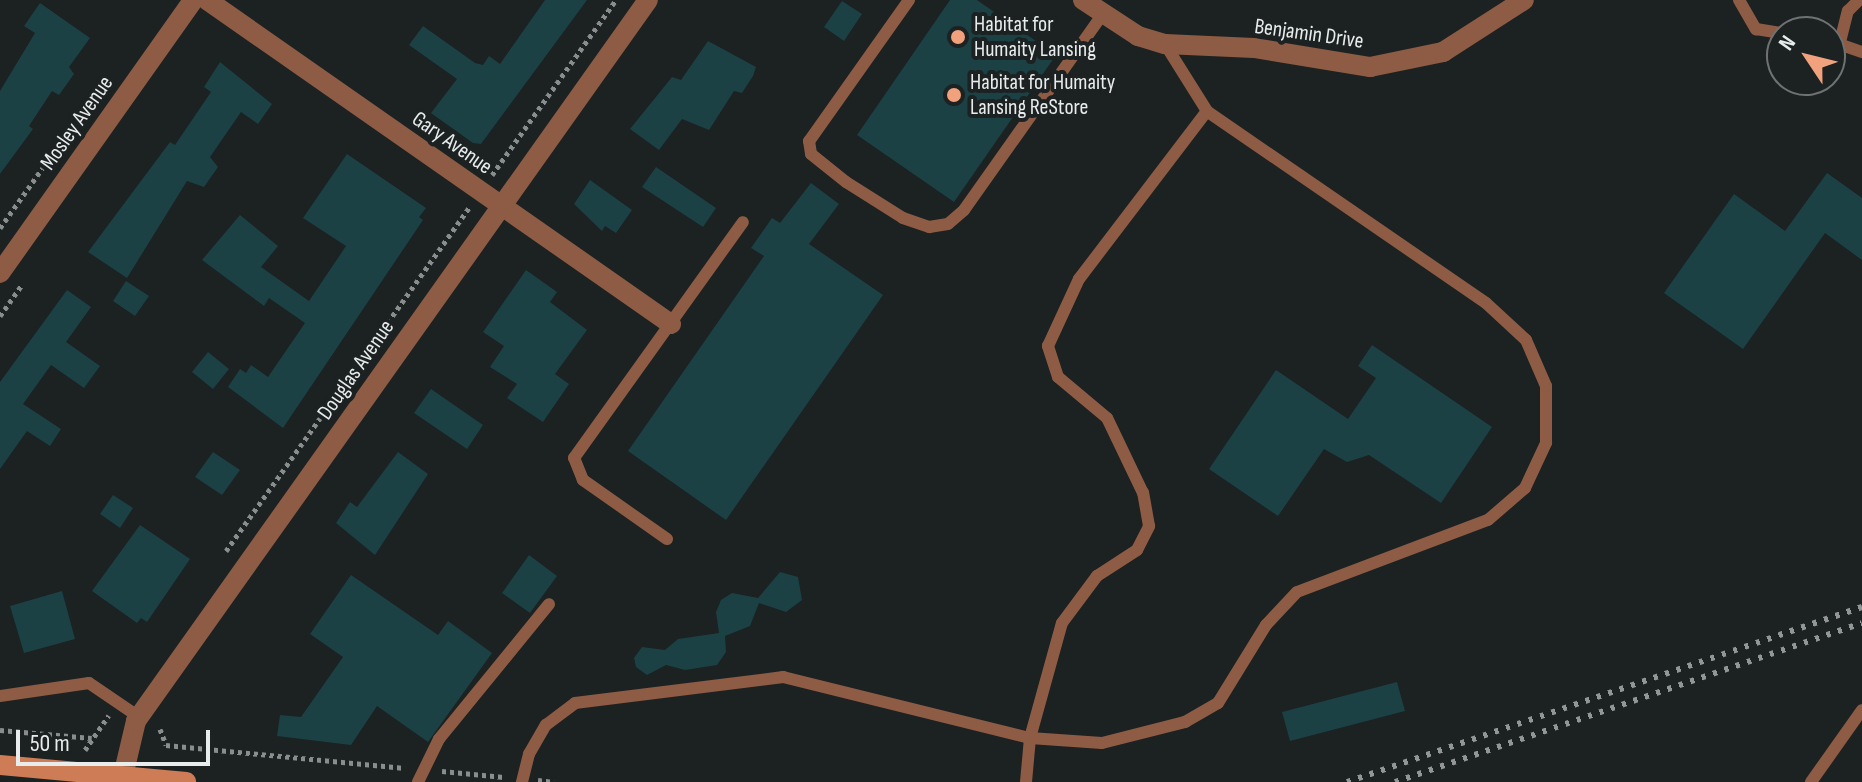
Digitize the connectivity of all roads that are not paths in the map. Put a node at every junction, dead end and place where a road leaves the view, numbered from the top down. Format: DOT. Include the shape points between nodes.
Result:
graph roads {
  1 [pos="193,0"];
  2 [pos="207,0"];
  3 [pos="648,0"];
  4 [pos="909,0"];
  5 [pos="1083,0"];
  6 [pos="1524,0"];
  7 [pos="1739,0"];
  8 [pos="1859,0"];
  9 [pos="1103,14"];
  10 [pos="1846,16"];
  11 [pos="1766,31"];
  12 [pos="1165,44"];
  13 [pos="1207,111"];
  14 [pos="501,207"];
  15 [pos="743,222"];
  16 [pos="0,273"];
  17 [pos="671,324"];
  18 [pos="667,539"];
  19 [pos="549,604"];
  20 [pos="0,696"];
  21 [pos="1862,710"];
  22 [pos="139,717"];
  23 [pos="1030,738"];
  24 [pos="0,765"];
  25 [pos="123,776"];
  26 [pos="421,776"];
  27 [pos="523,780"];
  28 [pos="186,782"];
  29 [pos="1026,782"];
  30 [pos="1811,782"];
  1 -- 16 [label="street, Mosley Avenue"];
  2 -- 14 [label="street, Gary Avenue"];
  3 -- 14 [label="street, Douglas Avenue"];
  4 -- 9 [label="lane" via="809,141 811,154 846,182 903,218 929,227 948,224 964,210"];
  5 -- 9 [label="street, Benjamin Drive"];
  6 -- 12 [label="street, Benjamin Drive" via="1443,52 1405,63 1370,67 1254,48"];
  7 -- 11 [label="lane" via="1756,29"];
  8 -- 10 [label="lane"];
  9 -- 12 [label="street, Benjamin Drive" via="1138,36"];
  12 -- 13 [label="lane"];
  13 -- 23 [label="lane" via="1079,279 1048,346 1058,377 1107,418 1143,493 1149,526 1137,550 1097,576 1062,623"];
  13 -- 23 [label="lane" via="1486,303 1526,340 1546,386 1546,443 1525,488 1488,520 1297,592 1266,625 1218,703 1185,722 1102,743"];
  14 -- 17 [label="street, Gary Avenue"];
  14 -- 22 [label="street, Douglas Avenue"];
  15 -- 17 [label="lane"];
  17 -- 18 [label="lane" via="574,458 583,480"];
  19 -- 26 [label="lane" via="439,739"];
  20 -- 22 [label="lane" via="89,683"];
  21 -- 30 [label="lane"];
  22 -- 25 [label="street, Douglas Avenue" via="128,742"];
  23 -- 27 [label="lane" via="783,677 575,703 546,725 529,754"];
  23 -- 29 [label="lane"];
  24 -- 25 [label="street"];
  25 -- 28 [label="street"];
}
